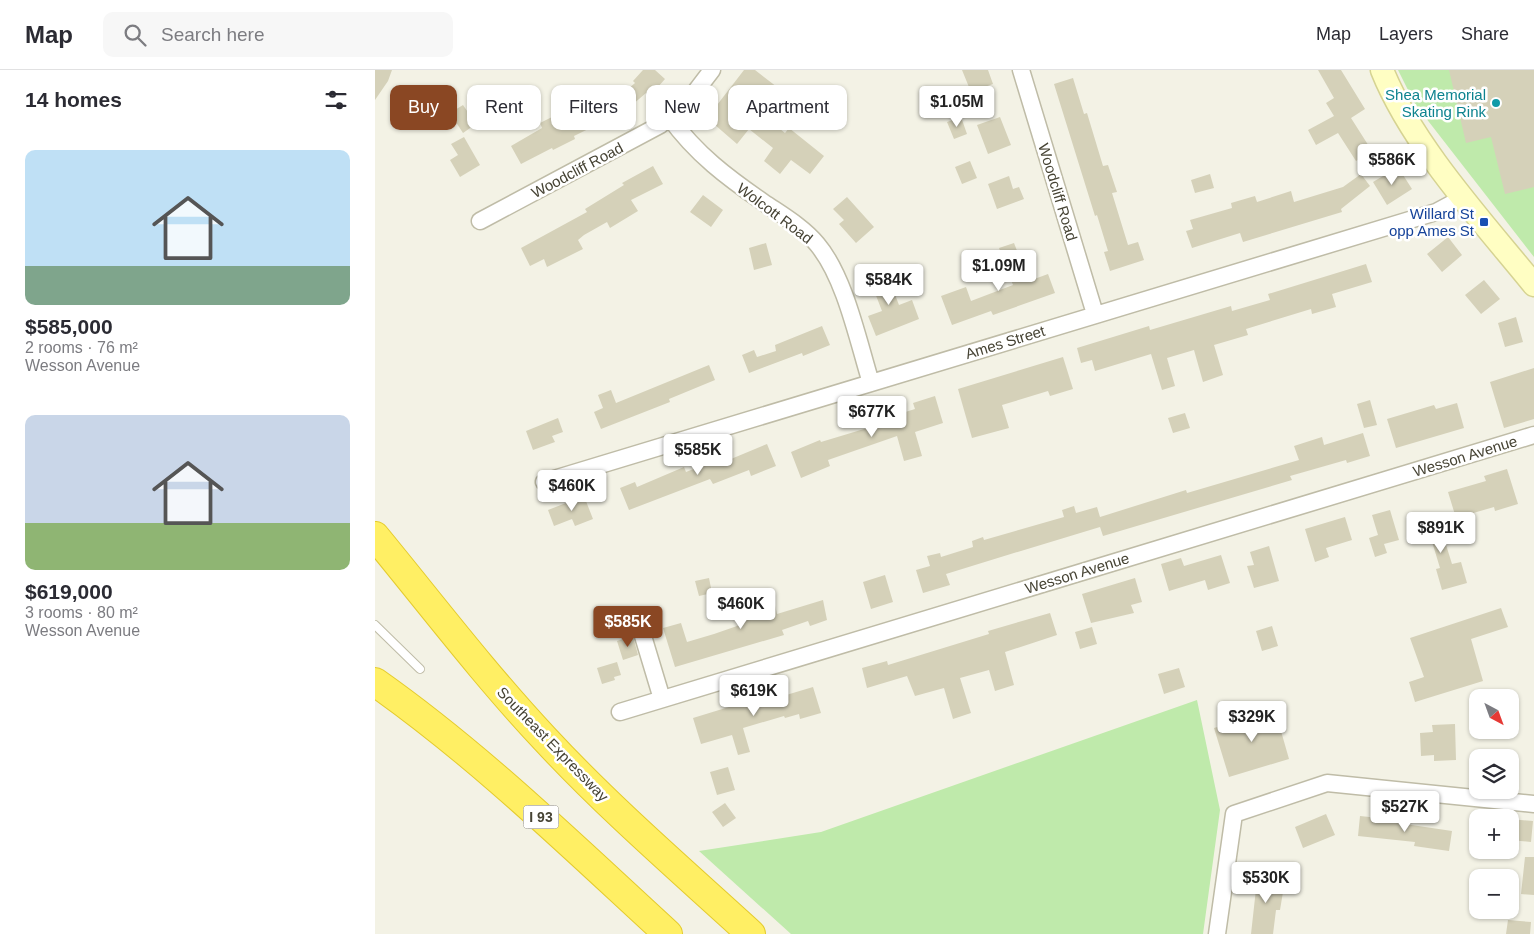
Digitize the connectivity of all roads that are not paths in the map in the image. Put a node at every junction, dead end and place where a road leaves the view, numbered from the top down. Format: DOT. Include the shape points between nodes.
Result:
graph roads {
  1 [pos="711,70"];
  2 [pos="1021,70"];
  3 [pos="1382,70"];
  4 [pos="700,85"];
  5 [pos="652,130"];
  6 [pos="679,130"];
  7 [pos="1464,197"];
  8 [pos="480,221"];
  9 [pos="1534,285"];
  10 [pos="1095,314"];
  11 [pos="871,383"];
  12 [pos="1534,435"];
  13 [pos="543,482"];
  14 [pos="375,536"];
  15 [pos="375,625"];
  16 [pos="643,636"];
  17 [pos="420,669"];
  18 [pos="375,682"];
  19 [pos="662,699"];
  20 [pos="620,712"];
  21 [pos="1534,804"];
  22 [pos="668,934"];
  23 [pos="751,934"];
  24 [pos="1217,934"];
  1 -- 4 [label="street, Woodcliff Road"];
  2 -- 10 [label="street, Woodcliff Road"];
  3 -- 7 [label="main road" via="1406,118"];
  5 -- 8 [label="street, Woodcliff Road"];
  6 -- 11 [label="street, Wolcott Road" via="707,160 803,231 824,253 840,285"];
  7 -- 9 [label="main road"];
  7 -- 10 [label="street, Ames Street" via="1436,212"];
  10 -- 11 [label="street, Ames Street"];
  11 -- 13 [label="street, Ames Street"];
  12 -- 19 [label="street, Wesson Avenue"];
  14 -- 23 [label="highway, Southeast Expressway" via="546,740 592,787"];
  15 -- 17 [label="lane"];
  16 -- 19 [label="street"];
  18 -- 22 [label="highway, I 93" via="489,772"];
  19 -- 20 [label="street, Wesson Avenue"];
  21 -- 24 [label="street" via="1327,783 1233,814"];
}
